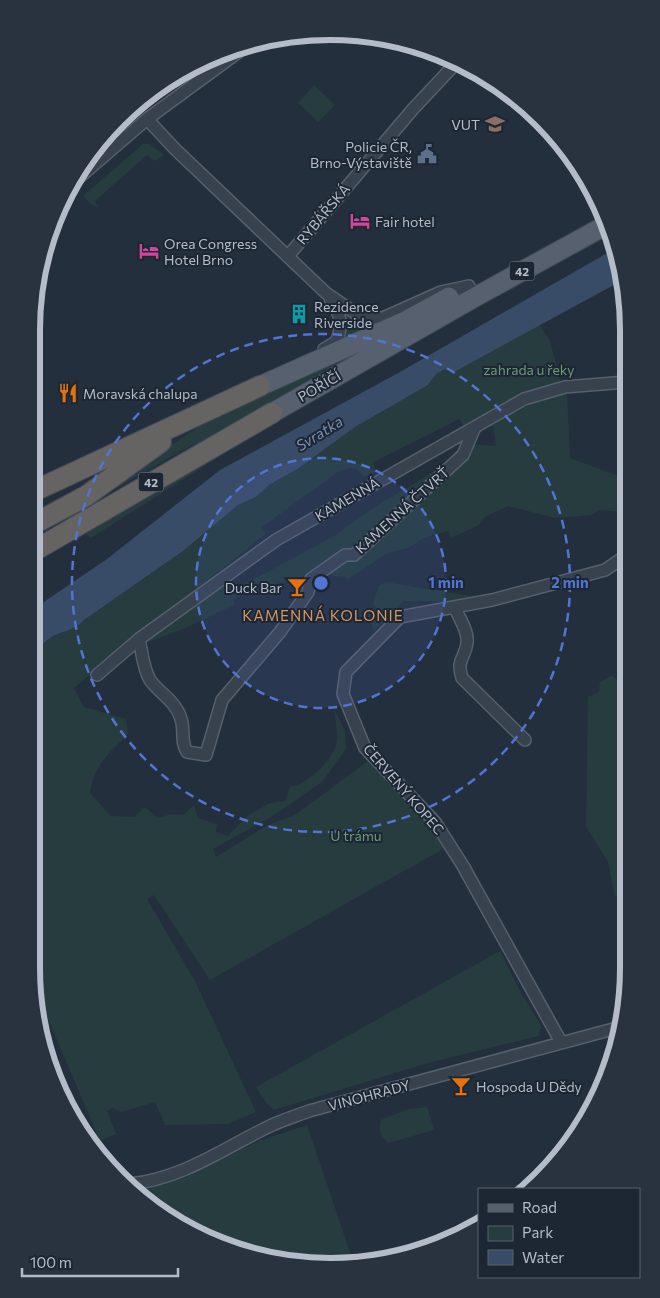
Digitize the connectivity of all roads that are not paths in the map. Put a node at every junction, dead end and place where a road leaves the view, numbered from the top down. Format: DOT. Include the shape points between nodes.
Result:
graph roads {
  1 [pos="231,57"];
  2 [pos="452,67"];
  3 [pos="147,119"];
  4 [pos="89,169"];
  5 [pos="597,217"];
  6 [pos="601,228"];
  7 [pos="288,256"];
  8 [pos="468,286"];
  9 [pos="326,293"];
  10 [pos="620,383"];
  11 [pos="260,386"];
  12 [pos="272,413"];
  13 [pos="190,420"];
  14 [pos="475,427"];
  15 [pos="40,488"];
  16 [pos="133,492"];
  17 [pos="40,521"];
  18 [pos="40,536"];
  19 [pos="40,547"];
  20 [pos="620,560"];
  21 [pos="455,608"];
  22 [pos="139,639"];
  23 [pos="97,675"];
  24 [pos="525,740"];
  25 [pos="613,1029"];
  26 [pos="561,1042"];
  27 [pos="136,1183"];
  1 -- 3 [label="street"];
  2 -- 7 [label="street, RYBÁŘSKÁ" via="413,108"];
  3 -- 4 [label="street"];
  3 -- 7 [label="street, POŘÍČÍ"];
  5 -- 8 [label="main road, POŘÍČÍ / 42"];
  6 -- 12 [label="main road, POŘÍČÍ / 42"];
  7 -- 9 [label="street, POŘÍČÍ"];
  8 -- 9 [label="street, POŘÍČÍ" via="441,292 383,318 361,317"];
  8 -- 11 [label="main road, POŘÍČÍ / 42" via="403,322"];
  9 -- 11 [label="street, POŘÍČÍ" via="342,320 336,342 290,364"];
  10 -- 14 [label="street, KAMENNÁ" via="565,388 524,399"];
  11 -- 13 [label="highway, POŘÍČÍ / 42"];
  12 -- 16 [label="highway, POŘÍČÍ / 42"];
  13 -- 15 [label="highway, POŘÍČÍ / 42"];
  13 -- 17 [label="highway, 42" via="86,496"];
  14 -- 22 [label="street, KAMENNÁ" via="276,540"];
  14 -- 22 [label="street, KAMENNÁ ČTVRŤ" via="462,455 354,554 345,554 311,579 308,592 280,632 222,700 206,755 187,752 183,745 182,721 175,705 151,681"];
  16 -- 18 [label="highway, 42"];
  16 -- 19 [label="highway, POŘÍČÍ / 42"];
  20 -- 21 [label="street, ČERVENÝ KOPEC" via="605,570"];
  21 -- 24 [label="street" via="467,636 467,645 458,667 462,678"];
  21 -- 26 [label="street, ČERVENÝ KOPEC" via="400,617 346,672 343,694 365,748 435,822 464,867"];
  22 -- 23 [label="street, KAMENNÁ"];
  25 -- 26 [label="street, VINOHRADY"];
  26 -- 27 [label="street, VINOHRADY" via="309,1111 271,1125 193,1167"];
}
